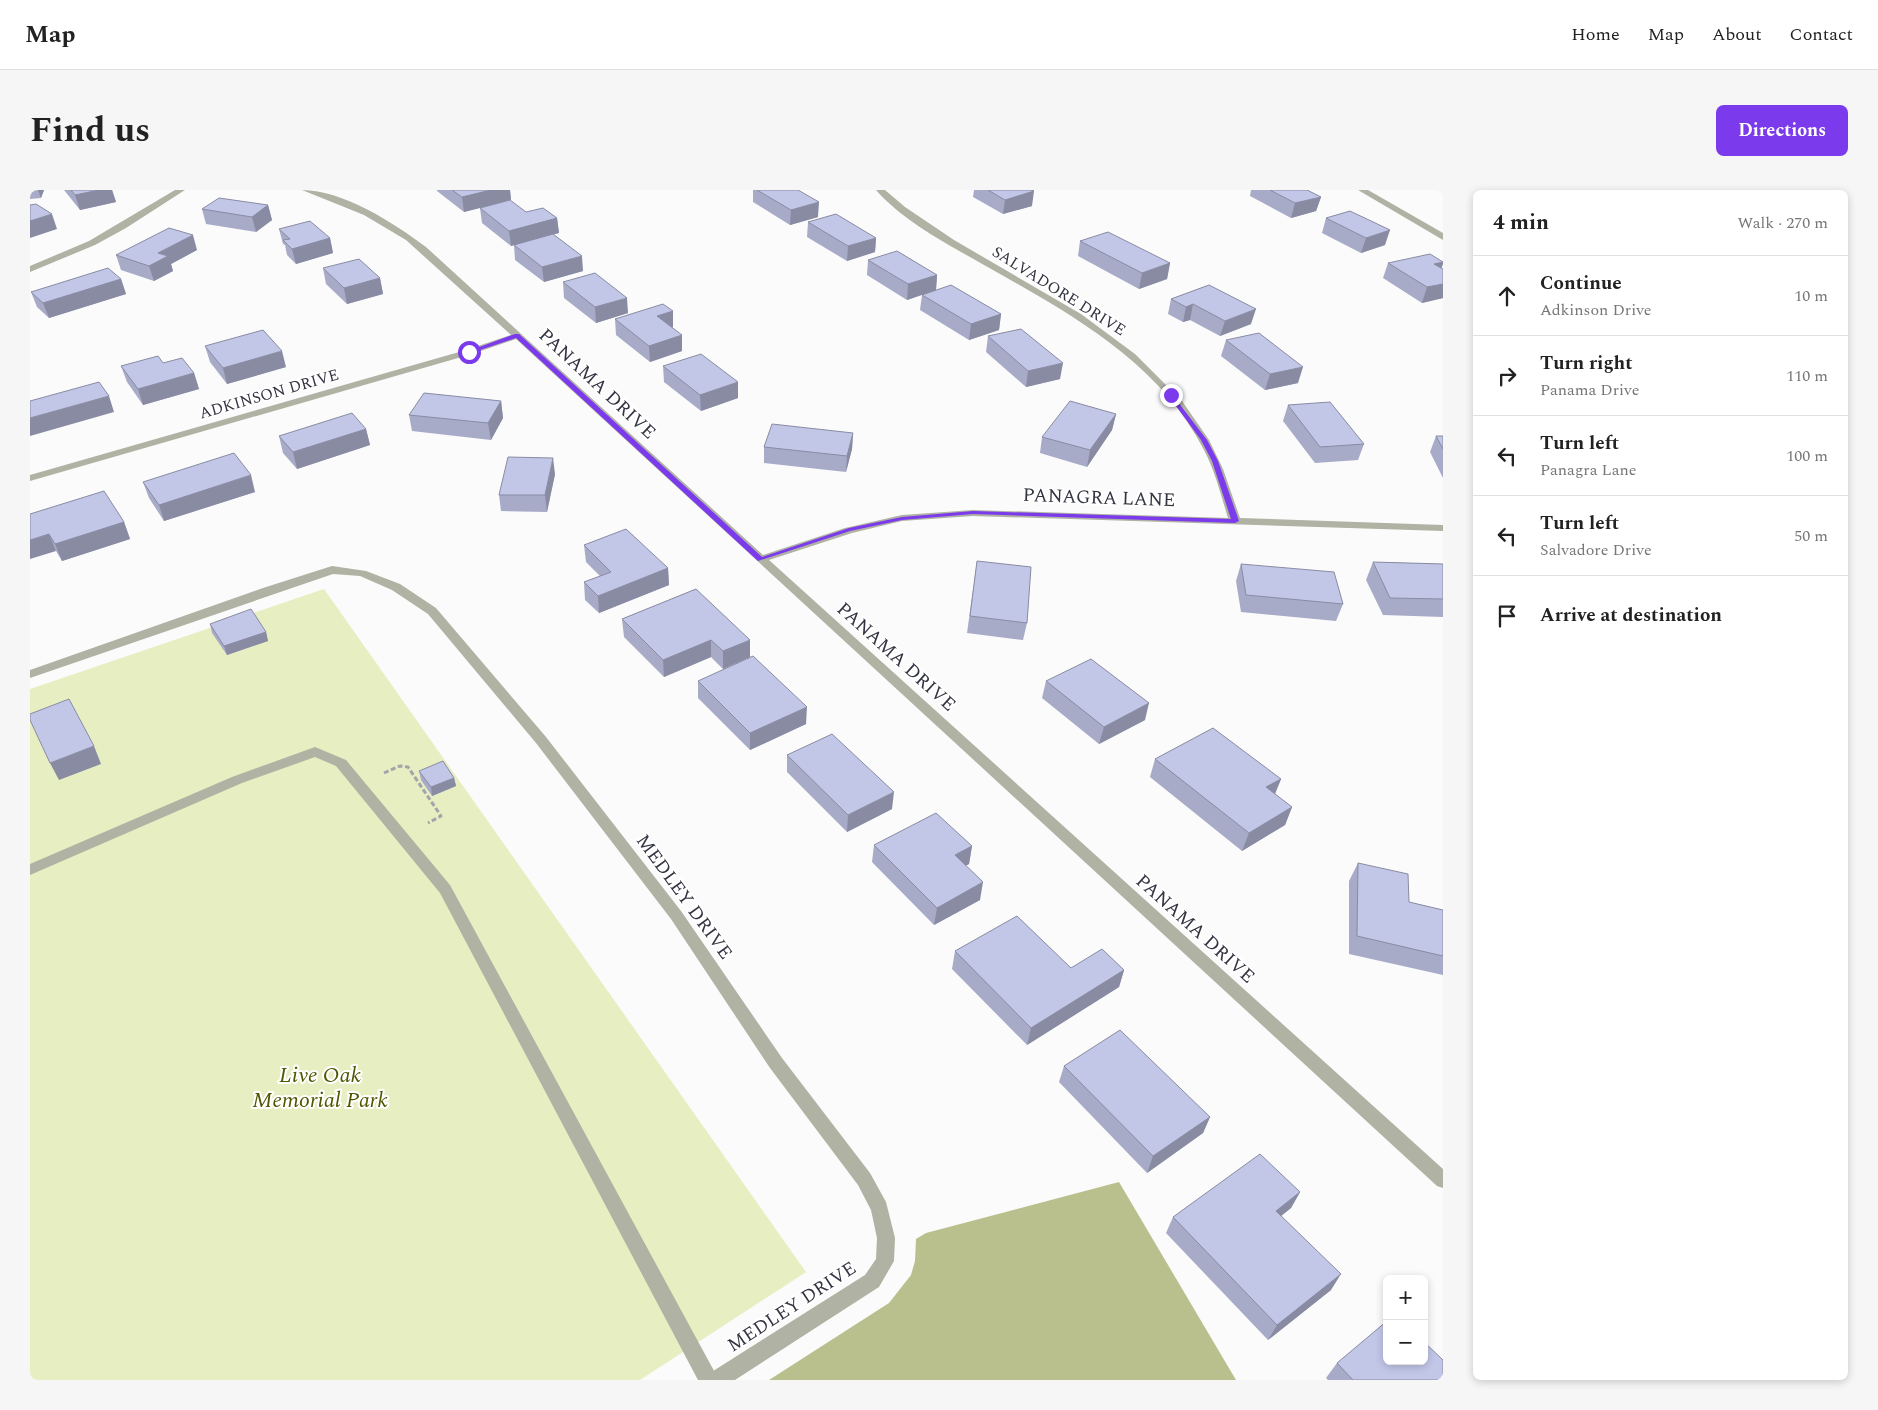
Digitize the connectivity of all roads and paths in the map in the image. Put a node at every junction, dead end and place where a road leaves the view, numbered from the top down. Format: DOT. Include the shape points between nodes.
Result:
graph roads {
  1 [pos="181,190"];
  2 [pos="306,190"];
  3 [pos="880,190"];
  4 [pos="1362,190"];
  5 [pos="1443,237"];
  6 [pos="30,269"];
  7 [pos="517,336"];
  8 [pos="30,478"];
  9 [pos="1235,521"];
  10 [pos="1443,528"];
  11 [pos="761,559"];
  12 [pos="30,674"];
  13 [pos="358,784"];
  14 [pos="400,835"];
  15 [pos="30,870"];
  16 [pos="1443,1180"];
  17 [pos="709,1380"];
  18 [pos="717,1380"];
  1 -- 6 [label="street" via="92,243"];
  2 -- 7 [label="street, PANAMA DRIVE" via="363,211 409,237"];
  3 -- 9 [label="street, SALVADORE DRIVE" via="912,217 1078,316 1141,364 1171,395 1204,440 1215,461"];
  4 -- 5 [label="street"];
  7 -- 8 [label="street, ADKINSON DRIVE"];
  7 -- 11 [label="street, PANAMA DRIVE"];
  9 -- 10 [label="street, PANAGRA LANE"];
  9 -- 11 [label="street, PANAGRA LANE" via="973,512 902,518 849,530"];
  11 -- 16 [label="street, PANAMA DRIVE"];
  12 -- 18 [label="street, MEDLEY DRIVE" via="332,570 362,573 396,587 432,611 541,740 676,915 776,1064 864,1179 880,1208 886,1238 885,1262 872,1280"];
  13 -- 14 [label="street"];
  13 -- 14 [label="path" via="400,766 408,767 441,816"];
  13 -- 15 [label="street" via="341,763 315,752 237,780"];
  14 -- 17 [label="street" via="445,890"];
}
